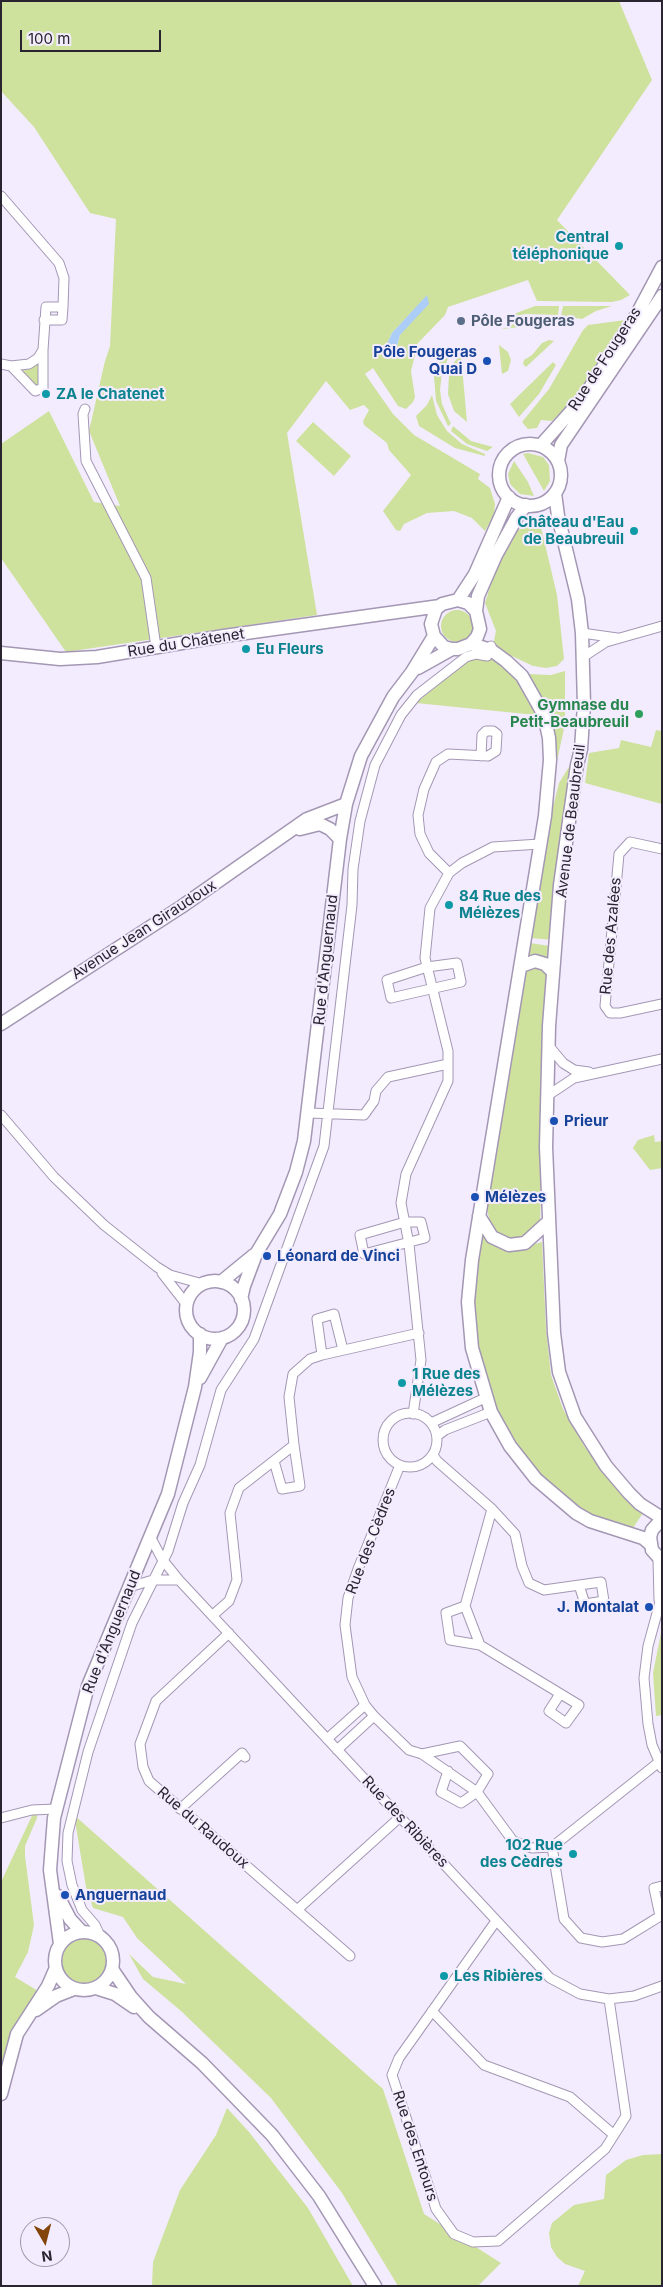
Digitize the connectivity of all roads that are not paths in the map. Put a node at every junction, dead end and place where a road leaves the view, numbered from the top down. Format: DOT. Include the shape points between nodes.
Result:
graph roads {
  1 [pos="1,196"];
  2 [pos="662,267"];
  3 [pos="662,296"];
  4 [pos="62,307"];
  5 [pos="44,320"];
  6 [pos="43,350"];
  7 [pos="1,364"];
  8 [pos="11,366"];
  9 [pos="85,408"];
  10 [pos="541,445"];
  11 [pos="558,461"];
  12 [pos="555,492"];
  13 [pos="509,498"];
  14 [pos="526,505"];
  15 [pos="458,600"];
  16 [pos="440,606"];
  17 [pos="399,611"];
  18 [pos="476,611"];
  19 [pos="662,626"];
  20 [pos="432,630"];
  21 [pos="582,633"];
  22 [pos="619,638"];
  23 [pos="471,644"];
  24 [pos="156,647"];
  25 [pos="491,648"];
  26 [pos="452,649"];
  27 [pos="1,653"];
  28 [pos="583,656"];
  29 [pos="412,672"];
  30 [pos="481,756"];
  31 [pos="346,804"];
  32 [pos="285,836"];
  33 [pos="340,839"];
  34 [pos="540,844"];
  35 [pos="662,849"];
  36 [pos="449,873"];
  37 [pos="521,966"];
  38 [pos="427,967"];
  39 [pos="553,972"];
  40 [pos="433,990"];
  41 [pos="662,1004"];
  42 [pos="1,1024"];
  43 [pos="548,1045"];
  44 [pos="662,1059"];
  45 [pos="448,1064"];
  46 [pos="594,1073"];
  47 [pos="547,1096"];
  48 [pos="309,1113"];
  49 [pos="326,1114"];
  50 [pos="1,1115"];
  51 [pos="479,1216"];
  52 [pos="405,1222"];
  53 [pos="548,1222"];
  54 [pos="409,1244"];
  55 [pos="256,1254"];
  56 [pos="157,1267"];
  57 [pos="221,1282"];
  58 [pos="202,1284"];
  59 [pos="241,1299"];
  60 [pos="187,1305"];
  61 [pos="419,1333"];
  62 [pos="200,1334"];
  63 [pos="222,1338"];
  64 [pos="343,1350"];
  65 [pos="322,1355"];
  66 [pos="196,1387"];
  67 [pos="485,1398"];
  68 [pos="491,1412"];
  69 [pos="413,1414"];
  70 [pos="431,1423"];
  71 [pos="437,1436"];
  72 [pos="294,1446"];
  73 [pos="433,1454"];
  74 [pos="274,1461"];
  75 [pos="400,1465"];
  76 [pos="492,1509"];
  77 [pos="662,1519"];
  78 [pos="152,1538"];
  79 [pos="650,1544"];
  80 [pos="162,1559"];
  81 [pos="660,1560"];
  82 [pos="153,1580"];
  83 [pos="179,1580"];
  84 [pos="579,1585"];
  85 [pos="129,1588"];
  86 [pos="660,1597"];
  87 [pos="465,1606"];
  88 [pos="213,1615"];
  89 [pos="229,1634"];
  90 [pos="480,1645"];
  91 [pos="560,1694"];
  92 [pos="365,1706"];
  93 [pos="374,1716"];
  94 [pos="328,1738"];
  95 [pos="337,1750"];
  96 [pos="422,1754"];
  97 [pos="245,1757"];
  98 [pos="660,1765"];
  99 [pos="448,1771"];
  100 [pos="477,1792"];
  101 [pos="56,1809"];
  102 [pos="180,1809"];
  103 [pos="1,1818"];
  104 [pos="399,1818"];
  105 [pos="552,1847"];
  106 [pos="52,1882"];
  107 [pos="662,1886"];
  108 [pos="297,1910"];
  109 [pos="661,1916"];
  110 [pos="496,1921"];
  111 [pos="82,1932"];
  112 [pos="101,1938"];
  113 [pos="60,1944"];
  114 [pos="350,1956"];
  115 [pos="112,1968"];
  116 [pos="55,1970"];
  117 [pos="662,1986"];
  118 [pos="96,1988"];
  119 [pos="74,1989"];
  120 [pos="609,1999"];
  121 [pos="432,2011"];
  122 [pos="32,2013"];
  123 [pos="149,2017"];
  124 [pos="1,2094"];
  125 [pos="614,2134"];
  126 [pos="375,2286"];
  1 -- 4 [label="street" via="59,263 64,278"];
  2 -- 10 [label="main road, Rue de Fougeras" via="637,314 584,397"];
  3 -- 11 [label="main road, Rue de Fougeras" via="561,445"];
  4 -- 5 [label="street" via="46,307"];
  4 -- 5 [label="street" via="62,320"];
  5 -- 6 [label="street"];
  6 -- 8 [label="street" via="29,364"];
  6 -- 8 [label="street" via="43,388 35,391"];
  7 -- 8 [label="street"];
  9 -- 24 [label="street" via="86,461 146,578"];
  10 -- 11 [label="main road"];
  10 -- 13 [label="main road" via="518,446 503,458 499,478"];
  11 -- 12 [label="main road" via="560,483"];
  12 -- 14 [label="main road" via="542,503"];
  12 -- 21 [label="main road, Avenue de Beaubreuil"];
  13 -- 14 [label="main road"];
  13 -- 15 [label="main road" via="475,574"];
  14 -- 18 [label="main road" via="496,555 478,596"];
  15 -- 16 [label="main road"];
  15 -- 18 [label="main road"];
  16 -- 17 [label="main road, Rue du Châtenet"];
  16 -- 20 [label="main road, Rue d'Anguernaud" via="433,616"];
  17 -- 20 [label="main road, Rue du Châtenet" via="421,617"];
  17 -- 24 [label="main road, Rue du Châtenet"];
  18 -- 23 [label="main road" via="480,629"];
  19 -- 22 [label="street"];
  20 -- 26 [label="main road" via="438,642"];
  20 -- 29 [label="main road, Rue d'Anguernaud"];
  21 -- 22 [label="street"];
  21 -- 28 [label="main road, Avenue de Beaubreuil"];
  22 -- 28 [label="street"];
  23 -- 25 [label="main road, Avenue de Beaubreuil"];
  23 -- 26 [label="main road, Rue d'Anguernaud"];
  24 -- 27 [label="main road, Rue du Châtenet" via="72,659"];
  25 -- 34 [label="main road, Avenue de Beaubreuil" via="522,676 544,715 550,760"];
  25 -- 49 [label="street" via="487,656 476,654 466,657 418,696 401,715 375,765 360,821 353,869 352,906"];
  26 -- 29 [label="main road, Rue d'Anguernaud"];
  28 -- 39 [label="main road, Avenue de Beaubreuil" via="581,749 560,885"];
  29 -- 31 [label="main road, Rue d'Anguernaud" via="393,697 361,756"];
  30 -- 36 [label="street" via="448,754 436,762 424,789 418,815 420,834 429,853"];
  31 -- 32 [label="main road, Avenue Jean Giraudoux" via="313,816"];
  31 -- 33 [label="main road, Rue d'Anguernaud"];
  32 -- 33 [label="main road, Avenue Jean Giraudoux" via="320,824"];
  32 -- 42 [label="main road, Avenue Jean Giraudoux"];
  33 -- 48 [label="main road, Rue d'Anguernaud"];
  34 -- 36 [label="street" via="493,846"];
  34 -- 37 [label="main road, Avenue de Beaubreuil"];
  35 -- 41 [label="street, Rue des Azalées" via="630,842 619,854 605,1006 610,1013 620,1013"];
  36 -- 38 [label="street" via="430,908"];
  37 -- 39 [label="main road" via="535,961 545,964"];
  37 -- 51 [label="main road, Avenue de Beaubreuil"];
  38 -- 40 [label="street"];
  38 -- 40 [label="street" via="457,962 461,982"];
  38 -- 40 [label="street" via="387,980 391,998"];
  39 -- 43 [label="main road, Avenue de Beaubreuil"];
  40 -- 45 [label="street" via="448,1051"];
  43 -- 46 [label="street" via="563,1063 574,1070"];
  43 -- 47 [label="main road, Avenue de Beaubreuil"];
  44 -- 46 [label="street"];
  45 -- 49 [label="street" via="388,1077 376,1091 371,1109 364,1115"];
  45 -- 52 [label="street" via="448,1081 406,1174 401,1203"];
  46 -- 47 [label="street" via="574,1078"];
  47 -- 53 [label="main road, Avenue de Beaubreuil"];
  48 -- 49 [label="street"];
  48 -- 55 [label="main road, Rue d'Anguernaud" via="296,1172 280,1214"];
  49 -- 80 [label="street" via="324,1146 319,1162 254,1339 221,1390 200,1465 168,1551"];
  50 -- 56 [label="street" via="71,1194"];
  51 -- 53 [label="main road" via="492,1237 509,1245 525,1243"];
  51 -- 67 [label="main road, Avenue de Beaubreuil" via="468,1302 472,1348"];
  52 -- 54 [label="street"];
  52 -- 54 [label="street" via="420,1222 425,1238"];
  52 -- 54 [label="street" via="360,1236 364,1254"];
  53 -- 77 [label="main road, Avenue de Beaubreuil" via="555,1349 569,1405 606,1466 640,1504"];
  54 -- 61 [label="street"];
  55 -- 57 [label="main road, Rue d'Anguernaud"];
  55 -- 59 [label="main road, Rue d'Anguernaud"];
  56 -- 58 [label="street" via="170,1275"];
  56 -- 60 [label="street"];
  57 -- 58 [label="main road"];
  57 -- 59 [label="main road" via="234,1288"];
  58 -- 60 [label="main road" via="192,1293"];
  59 -- 63 [label="main road, Rue d'Anguernaud" via="242,1321"];
  60 -- 62 [label="main road" via="188,1320"];
  61 -- 64 [label="street"];
  61 -- 69 [label="street" via="421,1360"];
  62 -- 63 [label="main road" via="206,1338"];
  62 -- 66 [label="main road, Rue d'Anguernaud"];
  63 -- 66 [label="main road, Rue d'Anguernaud"];
  64 -- 65 [label="street"];
  64 -- 65 [label="street" via="334,1314 317,1319"];
  65 -- 72 [label="street" via="310,1359 293,1374 288,1397"];
  66 -- 78 [label="main road, Rue d'Anguernaud" via="168,1494"];
  67 -- 68 [label="main road, Avenue de Beaubreuil"];
  67 -- 70 [label="street"];
  68 -- 71 [label="street" via="444,1430"];
  68 -- 79 [label="main road, Avenue de Beaubreuil" via="510,1446 536,1479 576,1513 607,1528 643,1538"];
  69 -- 70 [label="street"];
  69 -- 75 [label="street" via="396,1418 385,1430 384,1447"];
  70 -- 71 [label="street"];
  71 -- 73 [label="street"];
  72 -- 74 [label="street"];
  72 -- 74 [label="street" via="300,1486 282,1489"];
  73 -- 75 [label="street" via="418,1466"];
  73 -- 76 [label="street"];
  74 -- 88 [label="street" via="239,1488 230,1513 237,1580 229,1601"];
  75 -- 92 [label="street, Rue des Cèdres" via="348,1598 345,1625 352,1677"];
  76 -- 84 [label="street" via="515,1534 529,1583 544,1590"];
  76 -- 87 [label="street"];
  77 -- 79 [label="main road, Avenue de Beaubreuil" via="652,1530"];
  78 -- 80 [label="street, Rue des Ribières"];
  78 -- 85 [label="main road, Rue d'Anguernaud"];
  79 -- 81 [label="main road"];
  80 -- 82 [label="street"];
  80 -- 83 [label="street, Rue des Ribières"];
  81 -- 86 [label="street"];
  82 -- 83 [label="street"];
  82 -- 85 [label="street"];
  82 -- 112 [label="street" via="132,1623 88,1752 68,1833 72,1886 82,1910"];
  83 -- 88 [label="street, Rue des Ribières"];
  85 -- 101 [label="main road, Rue d'Anguernaud" via="88,1686"];
  86 -- 98 [label="street" via="644,1678 648,1724"];
  87 -- 90 [label="street"];
  87 -- 90 [label="street" via="446,1613 450,1640"];
  88 -- 89 [label="street, Rue des Ribières"];
  89 -- 94 [label="street, Rue des Ribières"];
  89 -- 102 [label="street, Rue du Raudoux" via="156,1701 140,1744 149,1781"];
  90 -- 91 [label="street"];
  92 -- 93 [label="street, Rue des Cèdres"];
  92 -- 94 [label="street"];
  93 -- 95 [label="street"];
  93 -- 96 [label="street, Rue des Cèdres" via="409,1750"];
  94 -- 95 [label="street, Rue des Ribières"];
  95 -- 104 [label="street, Rue des Ribières"];
  96 -- 99 [label="street, Rue des Cèdres"];
  96 -- 100 [label="street" via="460,1746 488,1774"];
  97 -- 102 [label="street" via="242,1753"];
  98 -- 105 [label="street"];
  99 -- 100 [label="street, Rue des Cèdres"];
  99 -- 100 [label="street" via="441,1792 461,1803"];
  100 -- 105 [label="street, Rue des Cèdres" via="513,1841 532,1848"];
  101 -- 103 [label="street" via="32,1810"];
  101 -- 106 [label="main road, Rue d'Anguernaud" via="50,1870"];
  102 -- 108 [label="street, Rue du Raudoux"];
  104 -- 108 [label="street"];
  104 -- 110 [label="street, Rue des Ribières"];
  105 -- 109 [label="street" via="564,1919 581,1938 602,1942 623,1939"];
  106 -- 111 [label="main road, Rue d'Anguernaud" via="64,1909"];
  106 -- 113 [label="main road, Rue d'Anguernaud"];
  107 -- 109 [label="street" via="654,1888"];
  108 -- 114 [label="street, Rue du Raudoux"];
  110 -- 120 [label="street, Rue des Ribières" via="550,1978 580,1994"];
  110 -- 121 [label="street, Rue des Entours"];
  111 -- 112 [label="main road"];
  111 -- 113 [label="main road" via="70,1935"];
  112 -- 115 [label="main road" via="112,1952"];
  113 -- 116 [label="main road" via="54,1956"];
  115 -- 118 [label="main road" via="106,1980"];
  115 -- 123 [label="main road"];
  116 -- 119 [label="main road" via="62,1982"];
  116 -- 122 [label="main road"];
  117 -- 120 [label="street, Rue des Ribières" via="634,1996"];
  118 -- 119 [label="main road"];
  118 -- 123 [label="main road" via="115,1994"];
  119 -- 122 [label="main road" via="51,1999"];
  120 -- 125 [label="street, Rue des Entours" via="626,2116"];
  121 -- 125 [label="street" via="484,2065 570,2097"];
  121 -- 125 [label="street, Rue des Entours" via="399,2058 392,2075 436,2208 454,2234 474,2242 498,2241 605,2149"];
  122 -- 124 [label="main road" via="17,2034"];
  123 -- 126 [label="main road" via="202,2063 272,2135 319,2196"];
}
